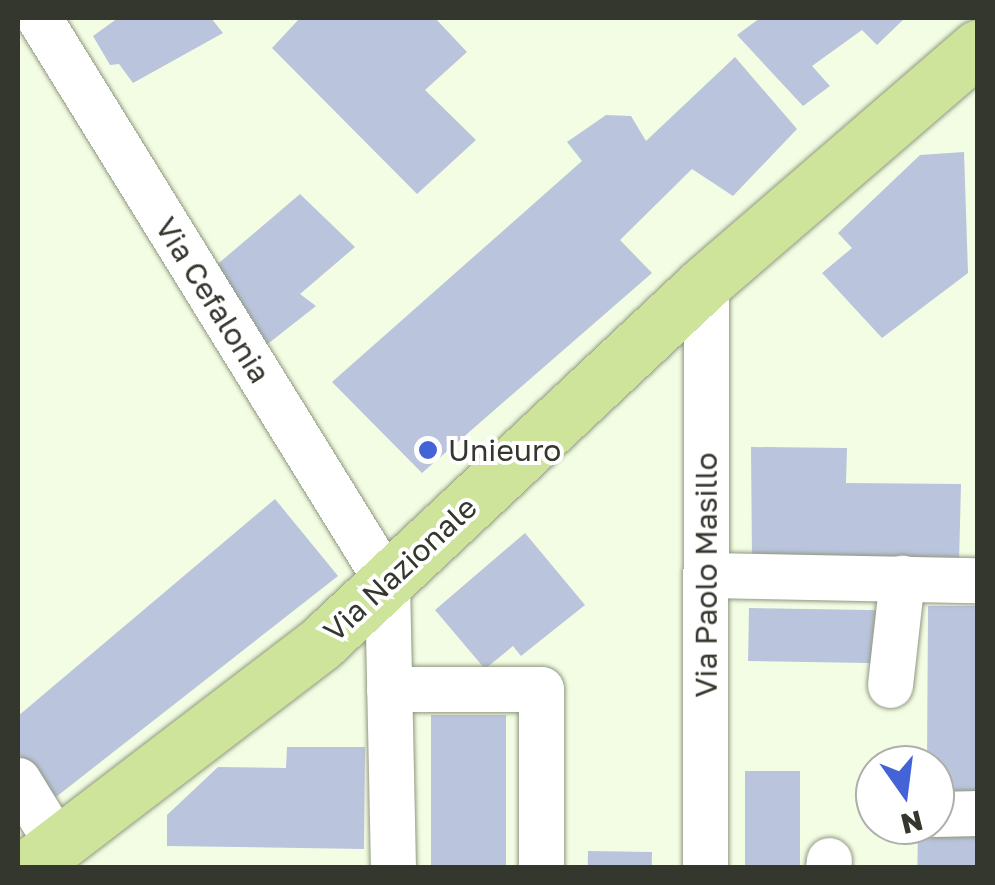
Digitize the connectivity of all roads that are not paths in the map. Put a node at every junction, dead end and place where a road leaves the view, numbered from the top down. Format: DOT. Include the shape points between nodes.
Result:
graph roads {
  1 [pos="39,18"];
  2 [pos="978,47"];
  3 [pos="706,282"];
  4 [pos="706,575"];
  5 [pos="902,578"];
  6 [pos="978,580"];
  7 [pos="386,582"];
  8 [pos="890,685"];
  9 [pos="389,689"];
  10 [pos="18,780"];
  11 [pos="64,851"];
  12 [pos="393,868"];
  13 [pos="541,868"];
  14 [pos="706,868"];
  1 -- 7 [label="street, Via Cefalonia"];
  2 -- 3 [label="main road, Via Nazionale"];
  3 -- 4 [label="street, Via Paolo Masillo"];
  3 -- 7 [label="main road, Via Nazionale"];
  4 -- 5 [label="street"];
  4 -- 14 [label="street, Via Paolo Masillo"];
  5 -- 6 [label="street"];
  5 -- 8 [label="street"];
  7 -- 9 [label="street"];
  7 -- 11 [label="main road, Via Nazionale" via="320,644"];
  9 -- 12 [label="street"];
  9 -- 13 [label="street" via="541,689"];
  10 -- 11 [label="street"];
}
